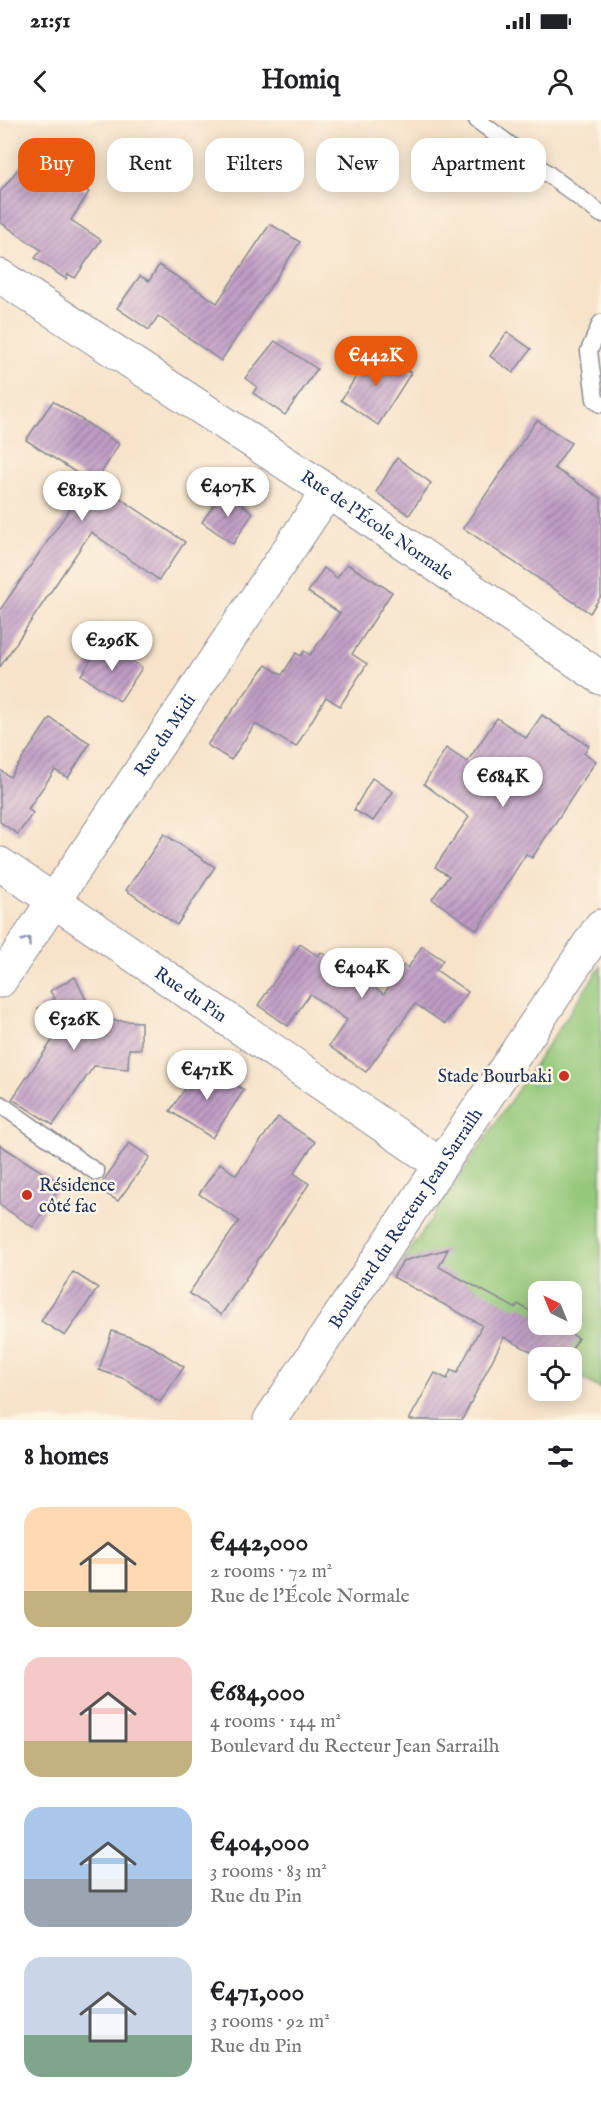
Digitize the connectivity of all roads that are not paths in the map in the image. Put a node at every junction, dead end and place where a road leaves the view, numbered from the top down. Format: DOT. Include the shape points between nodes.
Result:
graph roads {
  1 [pos="477,120"];
  2 [pos="601,214"];
  3 [pos="0,276"];
  4 [pos="601,323"];
  5 [pos="601,404"];
  6 [pos="328,491"];
  7 [pos="601,678"];
  8 [pos="0,864"];
  9 [pos="54,902"];
  10 [pos="601,926"];
  11 [pos="0,981"];
  12 [pos="0,1104"];
  13 [pos="441,1165"];
  14 [pos="96,1172"];
  15 [pos="270,1420"];
  1 -- 2 [label="lane"];
  3 -- 6 [label="street, Rue de l'École Normale"];
  4 -- 5 [label="lane" via="589,351 595,399"];
  6 -- 7 [label="street, Rue de l'École Normale"];
  6 -- 9 [label="street, Rue du Midi"];
  8 -- 9 [label="street, Rue du Pin"];
  11 -- 9 [label="street, Rue du Midi, one-way"];
  9 -- 13 [label="street, Rue du Pin"];
  10 -- 13 [label="street, Boulevard du Recteur Jean Sarrailh"];
  12 -- 14 [label="lane"];
  13 -- 15 [label="street, Boulevard du Recteur Jean Sarrailh"];
}
